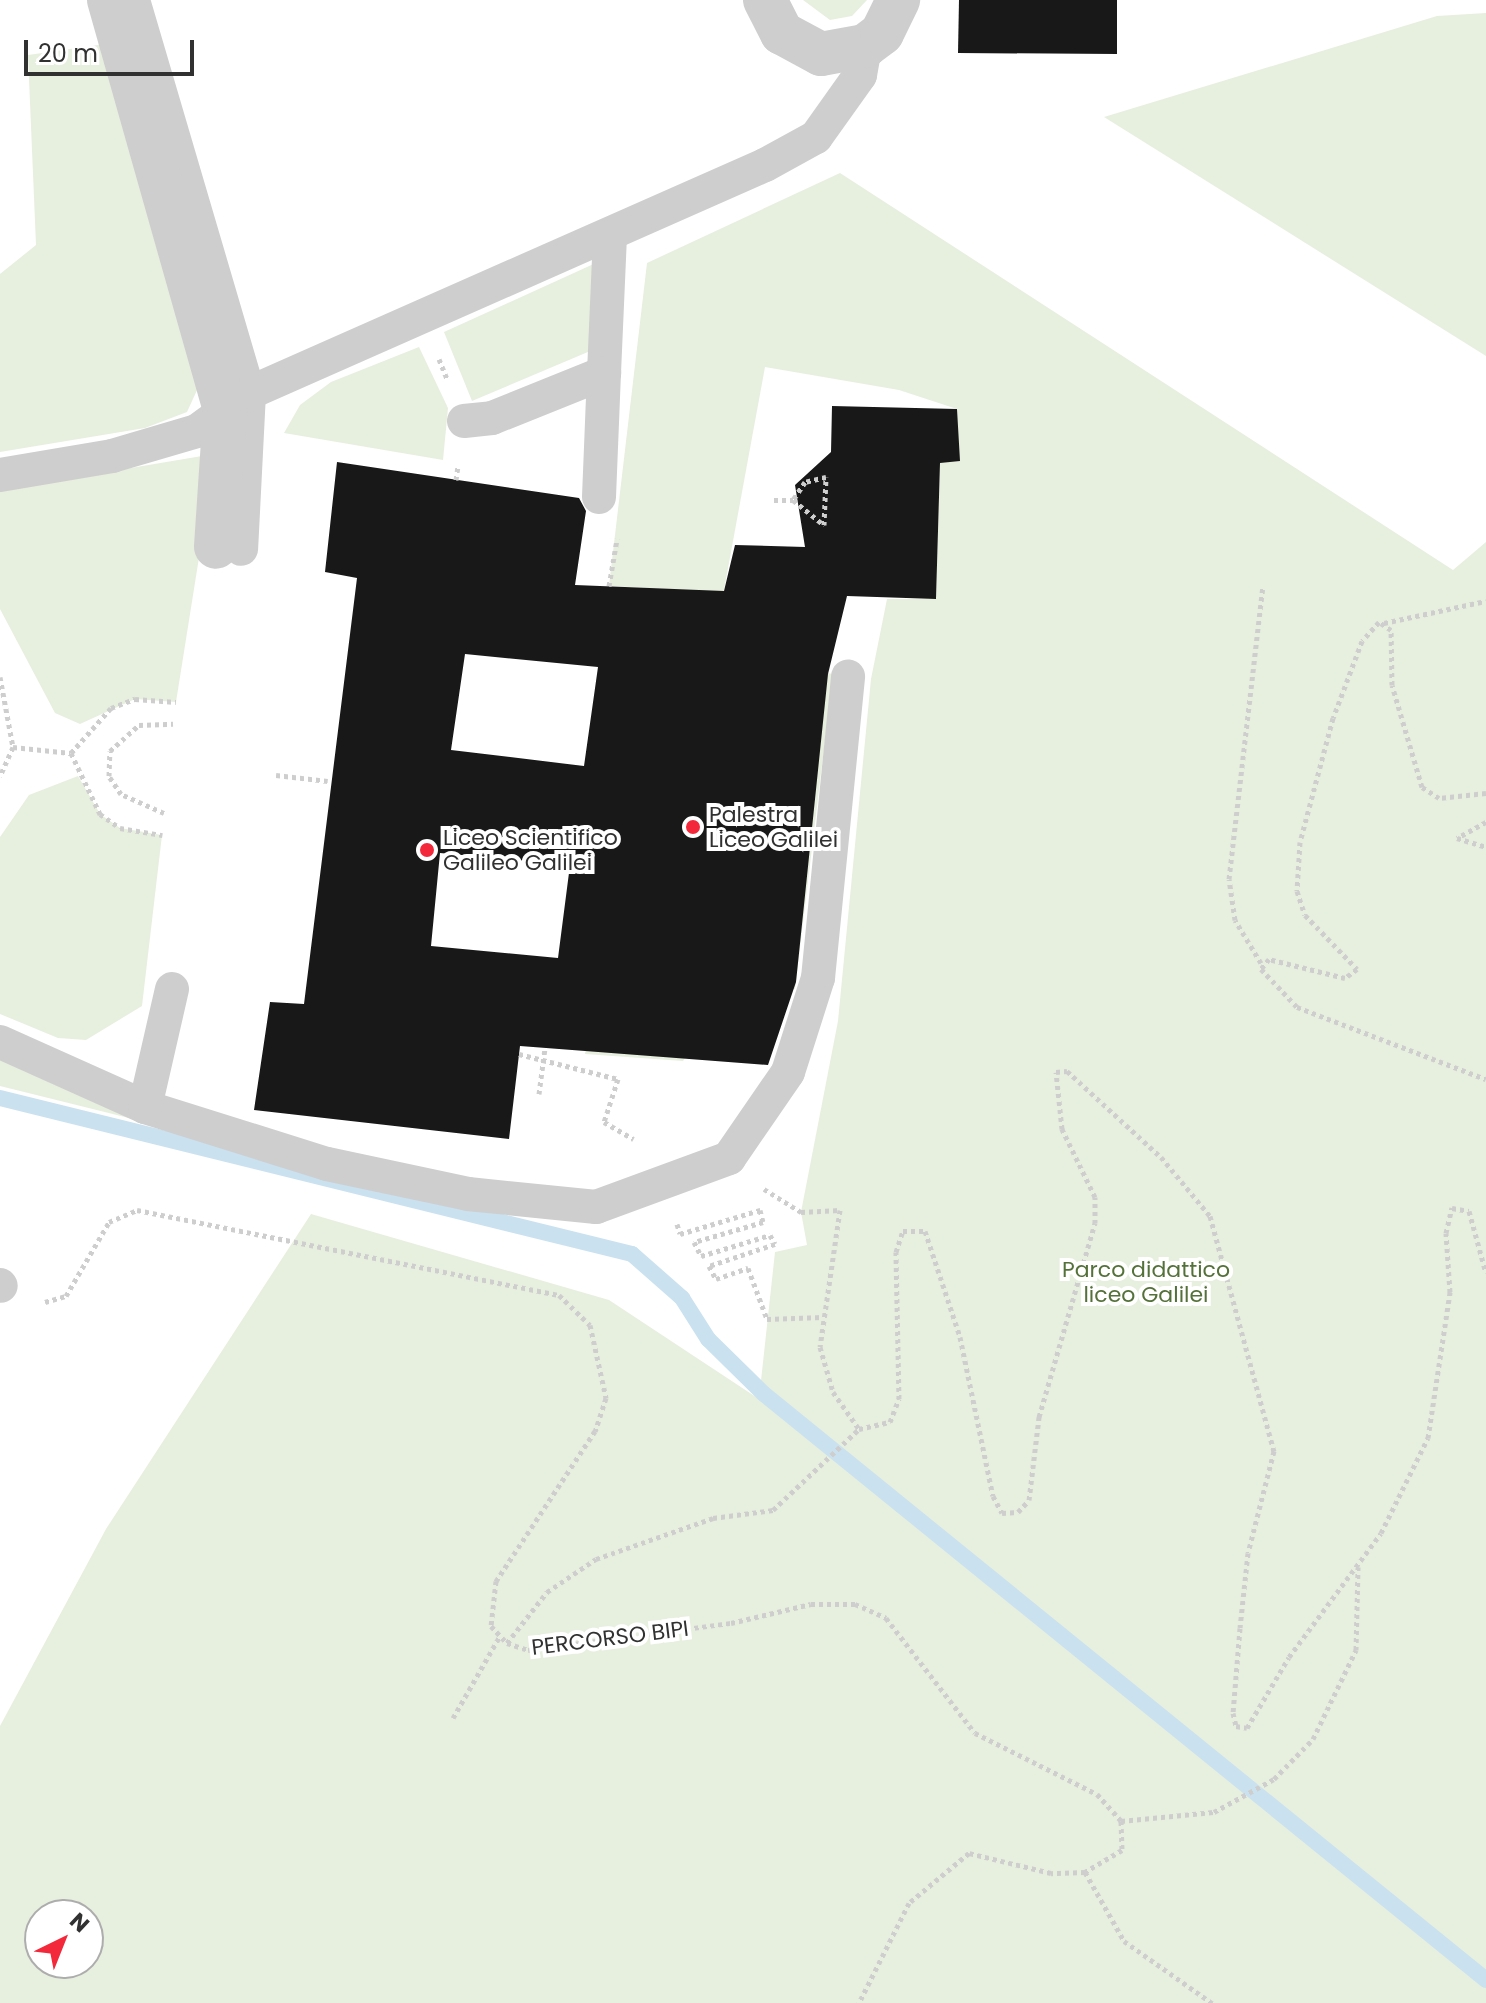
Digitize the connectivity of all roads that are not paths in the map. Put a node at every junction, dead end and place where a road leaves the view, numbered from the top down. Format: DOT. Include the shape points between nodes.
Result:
graph roads {
  1 [pos="109,0"];
  2 [pos="133,0"];
  3 [pos="765,0"];
  4 [pos="898,0"];
  5 [pos="865,46"];
  6 [pos="610,235"];
  7 [pos="604,373"];
  8 [pos="237,402"];
  9 [pos="464,421"];
  10 [pos="0,475"];
  11 [pos="599,497"];
  12 [pos="228,548"];
  13 [pos="848,676"];
  14 [pos="172,989"];
  15 [pos="0,1042"];
  16 [pos="145,1107"];
  1 -- 8 [label="street"];
  2 -- 8 [label="lane"];
  3 -- 5 [label="street" via="782,33 800,47 821,54"];
  4 -- 5 [label="street" via="882,33"];
  5 -- 6 [label="lane" via="860,75 816,137"];
  6 -- 7 [label="lane"];
  6 -- 8 [label="lane"];
  7 -- 9 [label="lane" via="492,418"];
  7 -- 11 [label="lane"];
  8 -- 10 [label="lane" via="197,431 126,452"];
  8 -- 12 [label="street"];
  13 -- 16 [label="lane" via="818,978 788,1072 729,1158 596,1207 468,1194 327,1164"];
  14 -- 16 [label="lane"];
  15 -- 16 [label="lane"];
}
